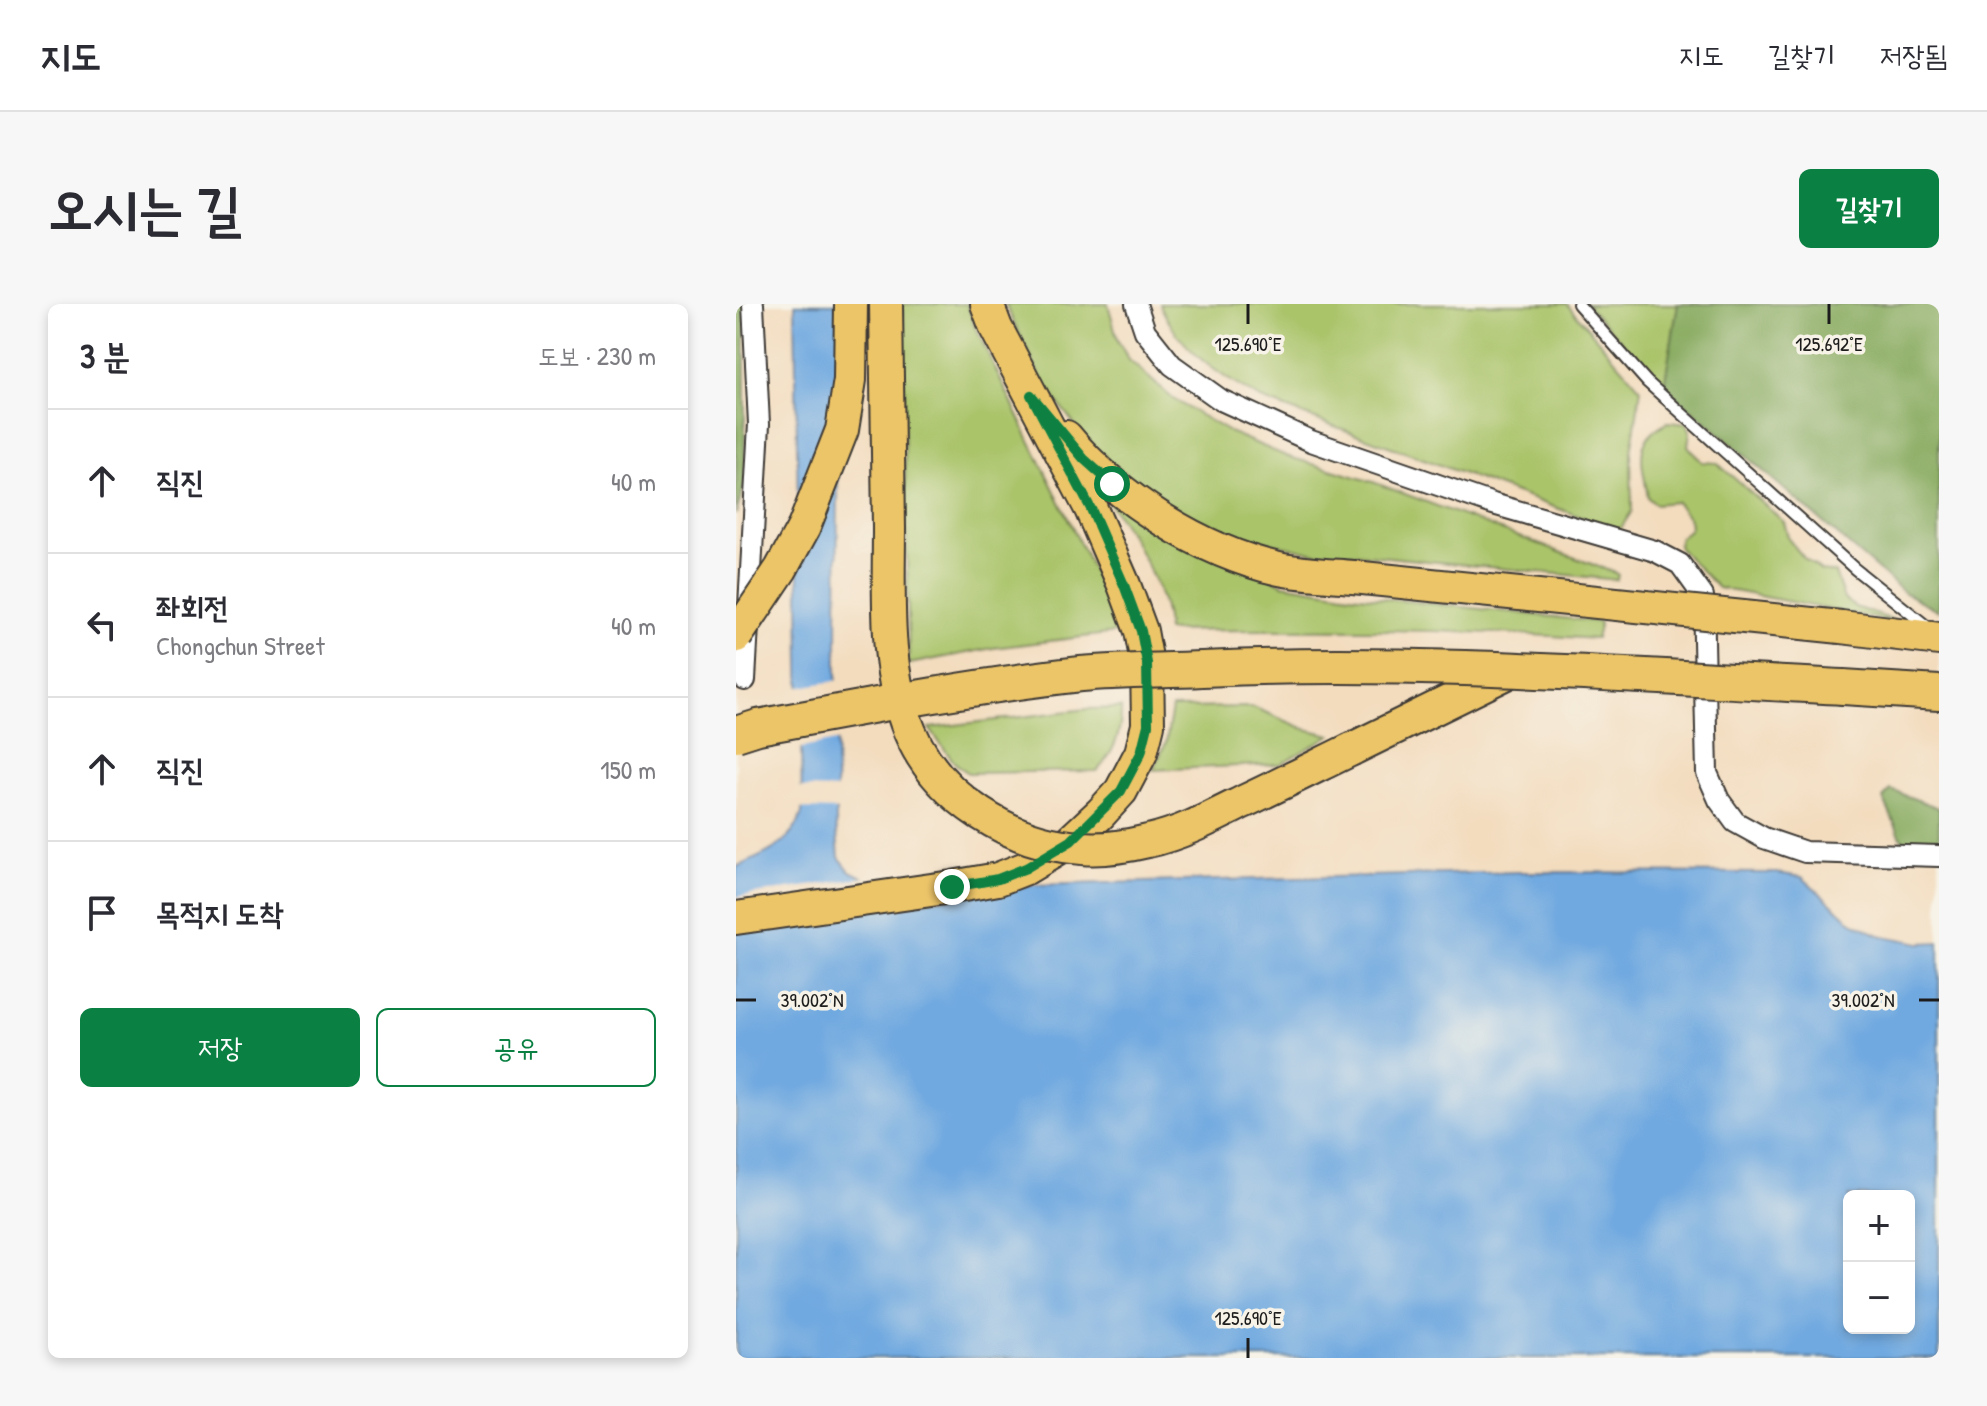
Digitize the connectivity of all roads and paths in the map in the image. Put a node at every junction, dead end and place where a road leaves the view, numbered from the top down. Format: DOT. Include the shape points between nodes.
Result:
graph roads {
  1 [pos="753,304"];
  2 [pos="851,304"];
  3 [pos="886,304"];
  4 [pos="987,304"];
  5 [pos="1136,304"];
  6 [pos="1578,304"];
  7 [pos="1031,395"];
  8 [pos="736,636"];
  9 [pos="1939,638"];
  10 [pos="1513,670"];
  11 [pos="745,680"];
  12 [pos="1939,693"];
  13 [pos="736,734"];
  14 [pos="1939,856"];
  15 [pos="736,918"];
  1 -- 11 [label="street" via="759,424"];
  2 -- 8 [label="main road, bridge" via="850,380 842,430 804,527"];
  3 -- 10 [label="main road, bridge" via="889,577 898,697 910,733 930,767 951,792 1005,828 1033,840 1082,848 1150,841 1199,824"];
  4 -- 7 [label="main road"];
  5 -- 14 [label="street" via="1145,331 1172,365 1221,400 1311,441 1493,504 1655,551 1680,564 1703,596 1707,773 1735,822 1805,852"];
  6 -- 9 [label="lane" via="1647,382"];
  7 -- 9 [label="main road, bridge" via="1112,484 1179,529 1279,569"];
  7 -- 15 [label="main road, bridge" via="1091,509 1141,631 1148,725 1141,753 1121,791 1071,841 998,879"];
  10 -- 12 [label="highway, bridge"];
  10 -- 13 [label="highway, bridge" via="1346,665 1084,674"];
}
